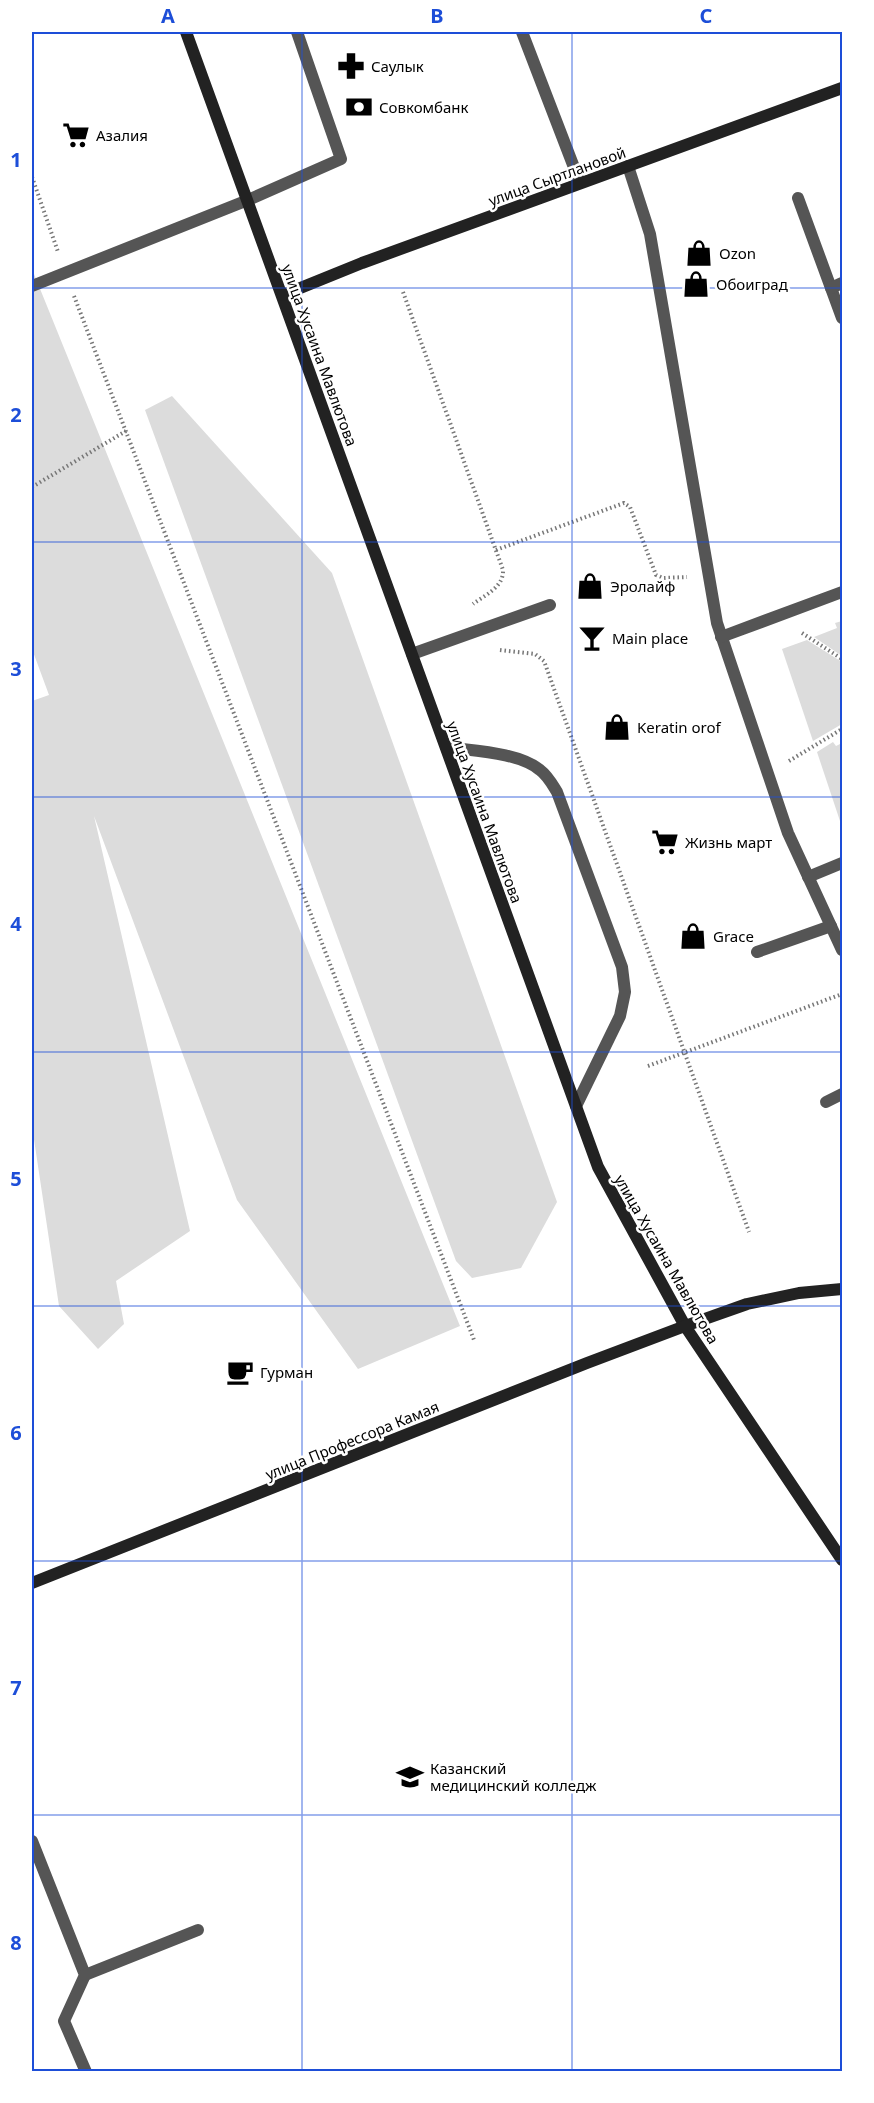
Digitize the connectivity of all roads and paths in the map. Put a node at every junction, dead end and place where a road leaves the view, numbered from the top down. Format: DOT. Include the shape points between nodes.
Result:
graph roads {
  1 [pos="186,32"];
  2 [pos="297,32"];
  3 [pos="522,32"];
  4 [pos="843,88"];
  5 [pos="628,166"];
  6 [pos="32,177"];
  7 [pos="580,183"];
  8 [pos="798,198"];
  9 [pos="248,200"];
  10 [pos="65,272"];
  11 [pos="837,285"];
  12 [pos="32,286"];
  13 [pos="403,292"];
  14 [pos="283,295"];
  15 [pos="843,318"];
  16 [pos="126,431"];
  17 [pos="32,487"];
  18 [pos="496,550"];
  19 [pos="708,576"];
  20 [pos="843,592"];
  21 [pos="473,604"];
  22 [pos="550,605"];
  23 [pos="776,616"];
  24 [pos="721,637"];
  25 [pos="499,650"];
  26 [pos="412,654"];
  27 [pos="843,659"];
  28 [pos="843,729"];
  29 [pos="446,747"];
  30 [pos="768,774"];
  31 [pos="843,863"];
  32 [pos="808,877"];
  33 [pos="831,926"];
  34 [pos="843,950"];
  35 [pos="757,952"];
  36 [pos="843,994"];
  37 [pos="685,1053"];
  38 [pos="648,1066"];
  39 [pos="843,1094"];
  40 [pos="826,1102"];
  41 [pos="576,1106"];
  42 [pos="749,1232"];
  43 [pos="843,1289"];
  44 [pos="685,1326"];
  45 [pos="474,1340"];
  46 [pos="843,1560"];
  47 [pos="32,1583"];
  48 [pos="32,1841"];
  49 [pos="198,1930"];
  50 [pos="84,1975"];
  51 [pos="86,2072"];
  1 -- 9 [label="street, улица Хусаина Мавлютова"];
  2 -- 9 [label="lane" via="342,159"];
  3 -- 7 [label="lane"];
  4 -- 5 [label="street, улица Сыртлановой"];
  5 -- 7 [label="street, улица Сыртлановой"];
  5 -- 19 [label="lane" via="650,234"];
  6 -- 10 [label="path"];
  7 -- 14 [label="street, улица Сыртлановой"];
  8 -- 11 [label="lane"];
  9 -- 10 [label="lane"];
  9 -- 14 [label="street, улица Хусаина Мавлютова"];
  10 -- 12 [label="lane"];
  10 -- 16 [label="path"];
  11 -- 15 [label="lane"];
  13 -- 18 [label="path"];
  14 -- 26 [label="street, улица Хусаина Мавлютова"];
  16 -- 17 [label="path"];
  16 -- 45 [label="path"];
  18 -- 19 [label="path" via="624,503 630,507 658,577"];
  18 -- 21 [label="path" via="503,578"];
  19 -- 24 [label="lane"];
  20 -- 23 [label="lane"];
  22 -- 26 [label="lane"];
  23 -- 24 [label="lane"];
  23 -- 27 [label="path"];
  24 -- 30 [label="lane"];
  25 -- 37 [label="path" via="535,654 544,661"];
  26 -- 29 [label="street, улица Хусаина Мавлютова"];
  28 -- 30 [label="path"];
  29 -- 41 [label="street, улица Хусаина Мавлютова"];
  29 -- 41 [label="lane" via="507,756 538,768 549,778 622,967 625,992 620,1016"];
  30 -- 32 [label="lane"];
  31 -- 32 [label="lane"];
  32 -- 33 [label="lane"];
  33 -- 34 [label="lane"];
  33 -- 35 [label="lane"];
  36 -- 37 [label="path"];
  37 -- 38 [label="path"];
  37 -- 42 [label="path"];
  39 -- 40 [label="lane"];
  41 -- 44 [label="street, улица Хусаина Мавлютова" via="598,1167"];
  43 -- 44 [label="street, улица Профессора Камая" via="747,1304"];
  44 -- 46 [label="street, улица Хусаина Мавлютова"];
  44 -- 47 [label="street, улица Профессора Камая"];
  48 -- 50 [label="lane"];
  49 -- 50 [label="lane"];
  50 -- 51 [label="lane" via="64,2021"];
}
